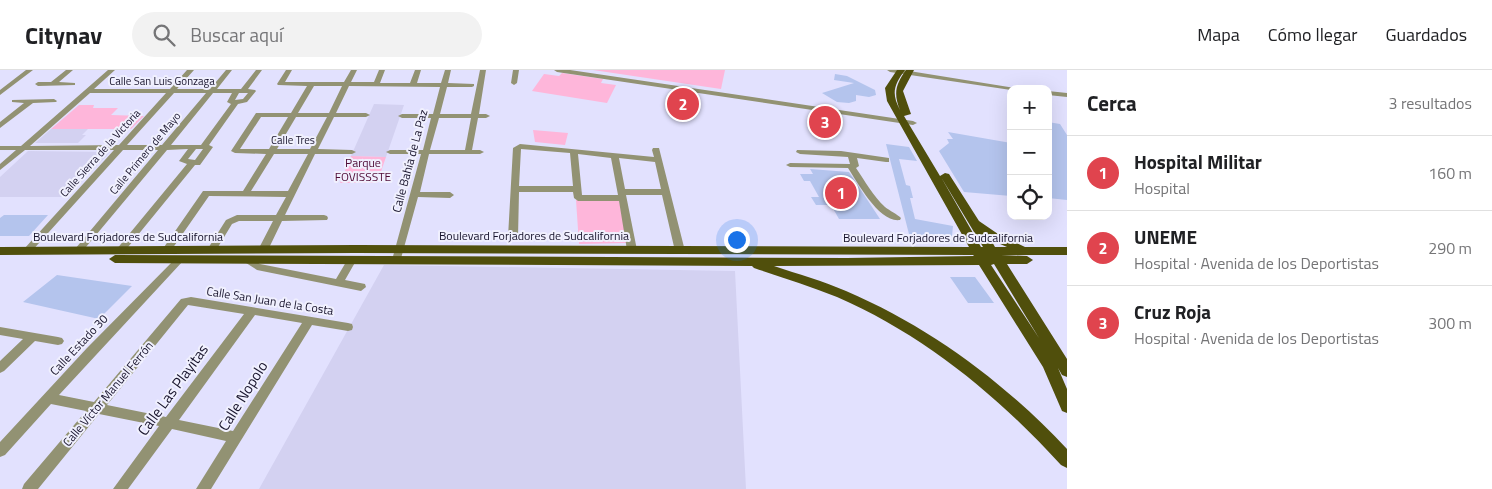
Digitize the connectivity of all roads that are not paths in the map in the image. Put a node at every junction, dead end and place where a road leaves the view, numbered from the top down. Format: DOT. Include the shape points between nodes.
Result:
graph roads {
  1 [pos="30,70"];
  2 [pos="70,70"];
  3 [pos="112,70"];
  4 [pos="191,70"];
  5 [pos="229,70"];
  6 [pos="259,70"];
  7 [pos="289,70"];
  8 [pos="354,70"];
  9 [pos="382,70"];
  10 [pos="418,70"];
  11 [pos="448,70"];
  12 [pos="483,70"];
  13 [pos="516,70"];
  14 [pos="557,70"];
  15 [pos="582,70"];
  16 [pos="902,71"];
  17 [pos="632,79"];
  18 [pos="38,84"];
  19 [pos="52,84"];
  20 [pos="73,84"];
  21 [pos="312,84"];
  22 [pos="514,84"];
  23 [pos="346,85"];
  24 [pos="376,85"];
  25 [pos="413,85"];
  26 [pos="444,85"];
  27 [pos="472,85"];
  28 [pos="1007,87"];
  29 [pos="88,91"];
  30 [pos="172,91"];
  31 [pos="212,91"];
  32 [pos="240,91"];
  33 [pos="0,93"];
  34 [pos="1052,93"];
  35 [pos="1067,95"];
  36 [pos="14,101"];
  37 [pos="31,101"];
  38 [pos="54,101"];
  39 [pos="236,102"];
  40 [pos="293,115"];
  41 [pos="331,115"];
  42 [pos="366,116"];
  43 [pos="402,116"];
  44 [pos="436,116"];
  45 [pos="474,116"];
  46 [pos="486,116"];
  47 [pos="906,120"];
  48 [pos="0,126"];
  49 [pos="194,147"];
  50 [pos="203,147"];
  51 [pos="0,148"];
  52 [pos="22,148"];
  53 [pos="119,148"];
  54 [pos="164,148"];
  55 [pos="656,150"];
  56 [pos="272,151"];
  57 [pos="313,151"];
  58 [pos="574,151"];
  59 [pos="352,152"];
  60 [pos="390,152"];
  61 [pos="426,152"];
  62 [pos="468,152"];
  63 [pos="480,152"];
  64 [pos="800,152"];
  65 [pos="852,155"];
  66 [pos="615,156"];
  67 [pos="659,160"];
  68 [pos="886,160"];
  69 [pos="192,163"];
  70 [pos="790,166"];
  71 [pos="851,166"];
  72 [pos="0,168"];
  73 [pos="942,188"];
  74 [pos="515,189"];
  75 [pos="577,189"];
  76 [pos="666,192"];
  77 [pos="246,193"];
  78 [pos="291,194"];
  79 [pos="415,194"];
  80 [pos="450,195"];
  81 [pos="622,195"];
  82 [pos="957,196"];
  83 [pos="279,218"];
  84 [pos="324,218"];
  85 [pos="897,218"];
  86 [pos="965,219"];
  87 [pos="513,237"];
  88 [pos="121,250"];
  89 [pos="167,250"];
  90 [pos="212,250"];
  91 [pos="263,250"];
  92 [pos="632,250"];
  93 [pos="680,250"];
  94 [pos="935,250"];
  95 [pos="0,251"];
  96 [pos="27,251"];
  97 [pos="78,251"];
  98 [pos="1067,251"];
  99 [pos="1040,252"];
  100 [pos="398,255"];
  101 [pos="986,255"];
  102 [pos="666,256"];
  103 [pos="844,256"];
  104 [pos="0,259"];
  105 [pos="180,259"];
  106 [pos="246,259"];
  107 [pos="352,259"];
  108 [pos="1067,259"];
  109 [pos="748,262"];
  110 [pos="338,283"];
  111 [pos="361,287"];
  112 [pos="188,300"];
  113 [pos="252,311"];
  114 [pos="310,320"];
  115 [pos="348,327"];
  116 [pos="0,331"];
  117 [pos="32,337"];
  118 [pos="58,341"];
  119 [pos="0,368"];
  120 [pos="1067,371"];
  121 [pos="49,398"];
  122 [pos="1067,406"];
  123 [pos="95,408"];
  124 [pos="170,422"];
  125 [pos="236,437"];
  126 [pos="0,451"];
  127 [pos="1067,460"];
  128 [pos="29,489"];
  129 [pos="120,489"];
  130 [pos="203,489"];
  1 -- 33 [label="street"];
  2 -- 19 [label="street"];
  3 -- 29 [label="street"];
  4 -- 30 [label="street, Calle Sierra de la Victoria"];
  5 -- 31 [label="street, Calle Primero de Mayo"];
  6 -- 32 [label="street"];
  7 -- 21 [label="street" via="280,84"];
  8 -- 23 [label="street"];
  9 -- 24 [label="street"];
  10 -- 25 [label="street"];
  11 -- 26 [label="street, Calle Bahía de La Paz"];
  12 -- 45 [label="street"];
  13 -- 22 [label="street"];
  14 -- 17 [label="street"];
  15 -- 17 [label="street"];
  16 -- 28 [label="street"];
  16 -- 47 [label="main road" via="898,92"];
  17 -- 47 [label="street"];
  18 -- 19 [label="street"];
  19 -- 20 [label="street"];
  21 -- 23 [label="street"];
  21 -- 40 [label="street"];
  23 -- 24 [label="street"];
  23 -- 41 [label="street"];
  24 -- 25 [label="street"];
  25 -- 26 [label="street"];
  26 -- 27 [label="street"];
  26 -- 44 [label="street, Calle Bahía de La Paz"];
  29 -- 30 [label="street, Calle San Luis Gonzaga"];
  29 -- 52 [label="street"];
  30 -- 31 [label="street, Calle San Luis Gonzaga"];
  30 -- 53 [label="street, Calle Sierra de la Victoria"];
  31 -- 32 [label="street, Calle San Luis Gonzaga"];
  31 -- 54 [label="street, Calle Primero de Mayo"];
  32 -- 39 [label="street" via="230,101"];
  32 -- 39 [label="street" via="253,91 245,101"];
  34 -- 35 [label="street"];
  36 -- 37 [label="street"];
  37 -- 38 [label="street"];
  37 -- 48 [label="street"];
  39 -- 50 [label="street"];
  40 -- 41 [label="street"];
  40 -- 56 [label="street"];
  40 -- 56 [label="street, Calle Tres" via="259,115 234,151"];
  41 -- 42 [label="street"];
  41 -- 57 [label="street"];
  43 -- 44 [label="street"];
  44 -- 45 [label="street"];
  44 -- 61 [label="street, Calle Bahía de La Paz"];
  45 -- 46 [label="street"];
  45 -- 62 [label="street"];
  47 -- 73 [label="main road"];
  47 -- 82 [label="main road"];
  49 -- 50 [label="street"];
  49 -- 54 [label="street"];
  49 -- 69 [label="street" via="183,161"];
  50 -- 69 [label="street" via="210,148 199,162"];
  51 -- 52 [label="street"];
  52 -- 53 [label="street"];
  52 -- 72 [label="street"];
  53 -- 54 [label="street"];
  53 -- 96 [label="street, Calle Sierra de la Victoria"];
  54 -- 97 [label="street, Calle Primero de Mayo"];
  55 -- 67 [label="street"];
  56 -- 57 [label="street, Calle Tres"];
  56 -- 77 [label="street"];
  57 -- 59 [label="street, Calle Tres"];
  57 -- 78 [label="street"];
  58 -- 66 [label="street"];
  58 -- 74 [label="street" via="520,146 517,148"];
  58 -- 75 [label="street"];
  60 -- 61 [label="street"];
  61 -- 62 [label="street"];
  61 -- 79 [label="street, Calle Bahía de La Paz"];
  62 -- 63 [label="street"];
  64 -- 65 [label="street"];
  65 -- 68 [label="street"];
  65 -- 71 [label="street" via="855,166"];
  66 -- 67 [label="street"];
  66 -- 81 [label="street"];
  67 -- 76 [label="street"];
  69 -- 88 [label="street"];
  70 -- 71 [label="street"];
  71 -- 85 [label="street" via="878,207"];
  73 -- 82 [label="main road"];
  73 -- 86 [label="main road"];
  74 -- 75 [label="street"];
  74 -- 87 [label="street"];
  75 -- 81 [label="street" via="578,198"];
  76 -- 81 [label="street"];
  76 -- 93 [label="street"];
  77 -- 78 [label="street"];
  77 -- 89 [label="street" via="206,193"];
  78 -- 83 [label="street"];
  79 -- 80 [label="street"];
  79 -- 100 [label="street, Calle Bahía de La Paz"];
  81 -- 92 [label="street"];
  82 -- 86 [label="main road"];
  83 -- 84 [label="street"];
  83 -- 90 [label="street" via="237,218 229,222"];
  83 -- 91 [label="street"];
  86 -- 94 [label="main road" via="959,239 950,246"];
  86 -- 99 [label="main road" via="1000,240"];
  86 -- 101 [label="main road"];
  88 -- 89 [label="main road, Boulevard Forjadores de Sudcalifornia"];
  88 -- 97 [label="main road, Boulevard Forjadores de Sudcalifornia"];
  89 -- 90 [label="main road, Boulevard Forjadores de Sudcalifornia"];
  90 -- 91 [label="main road, Boulevard Forjadores de Sudcalifornia"];
  91 -- 100 [label="main road, Boulevard Forjadores de Sudcalifornia"];
  92 -- 100 [label="main road, Boulevard Forjadores de Sudcalifornia"];
  92 -- 102 [label="main road, Boulevard Forjadores de Sudcalifornia"];
  93 -- 102 [label="main road, Boulevard Forjadores de Sudcalifornia"];
  93 -- 103 [label="main road, Boulevard Forjadores de Sudcalifornia"];
  94 -- 101 [label="main road, Boulevard Forjadores de Sudcalifornia"];
  94 -- 103 [label="main road, Boulevard Forjadores de Sudcalifornia"];
  95 -- 96 [label="main road, Boulevard Forjadores de Sudcalifornia"];
  96 -- 97 [label="main road, Boulevard Forjadores de Sudcalifornia"];
  98 -- 99 [label="main road, Boulevard Forjadores de Sudcalifornia"];
  99 -- 101 [label="main road, Boulevard Forjadores de Sudcalifornia"];
  100 -- 102 [label="main road, Boulevard Forjadores de Sudcalifornia"];
  100 -- 107 [label="main road, Boulevard Forjadores de Sudcalifornia"];
  101 -- 103 [label="main road, Boulevard Forjadores de Sudcalifornia"];
  101 -- 108 [label="main road, Boulevard Forjadores de Sudcalifornia"];
  101 -- 120 [label="main road"];
  101 -- 122 [label="main road" via="1049,365"];
  102 -- 109 [label="main road, Boulevard Forjadores de Sudcalifornia"];
  103 -- 109 [label="main road, Boulevard Forjadores de Sudcalifornia"];
  104 -- 105 [label="main road, Boulevard Forjadores de Sudcalifornia"];
  105 -- 106 [label="main road, Boulevard Forjadores de Sudcalifornia"];
  105 -- 121 [label="street, Calle Estado 30"];
  106 -- 107 [label="main road, Boulevard Forjadores de Sudcalifornia"];
  106 -- 110 [label="street" via="257,268"];
  107 -- 110 [label="street"];
  109 -- 127 [label="main road" via="841,294 926,340 994,390"];
  110 -- 111 [label="street"];
  112 -- 113 [label="street, Calle San Juan de la Costa"];
  112 -- 123 [label="street, Calle Víctor Manuel Ferrón"];
  113 -- 114 [label="street, Calle San Juan de la Costa"];
  113 -- 124 [label="street, Calle Las Playitas"];
  114 -- 115 [label="street, Calle San Juan de la Costa"];
  114 -- 125 [label="street, Calle Nopolo"];
  116 -- 117 [label="street"];
  117 -- 118 [label="street"];
  117 -- 119 [label="street"];
  121 -- 123 [label="street"];
  121 -- 126 [label="street, Calle Estado 30"];
  123 -- 124 [label="street"];
  123 -- 128 [label="street, Calle Víctor Manuel Ferrón"];
  124 -- 125 [label="street"];
  124 -- 129 [label="street, Calle Las Playitas"];
  125 -- 130 [label="street, Calle Nopolo"];
}
